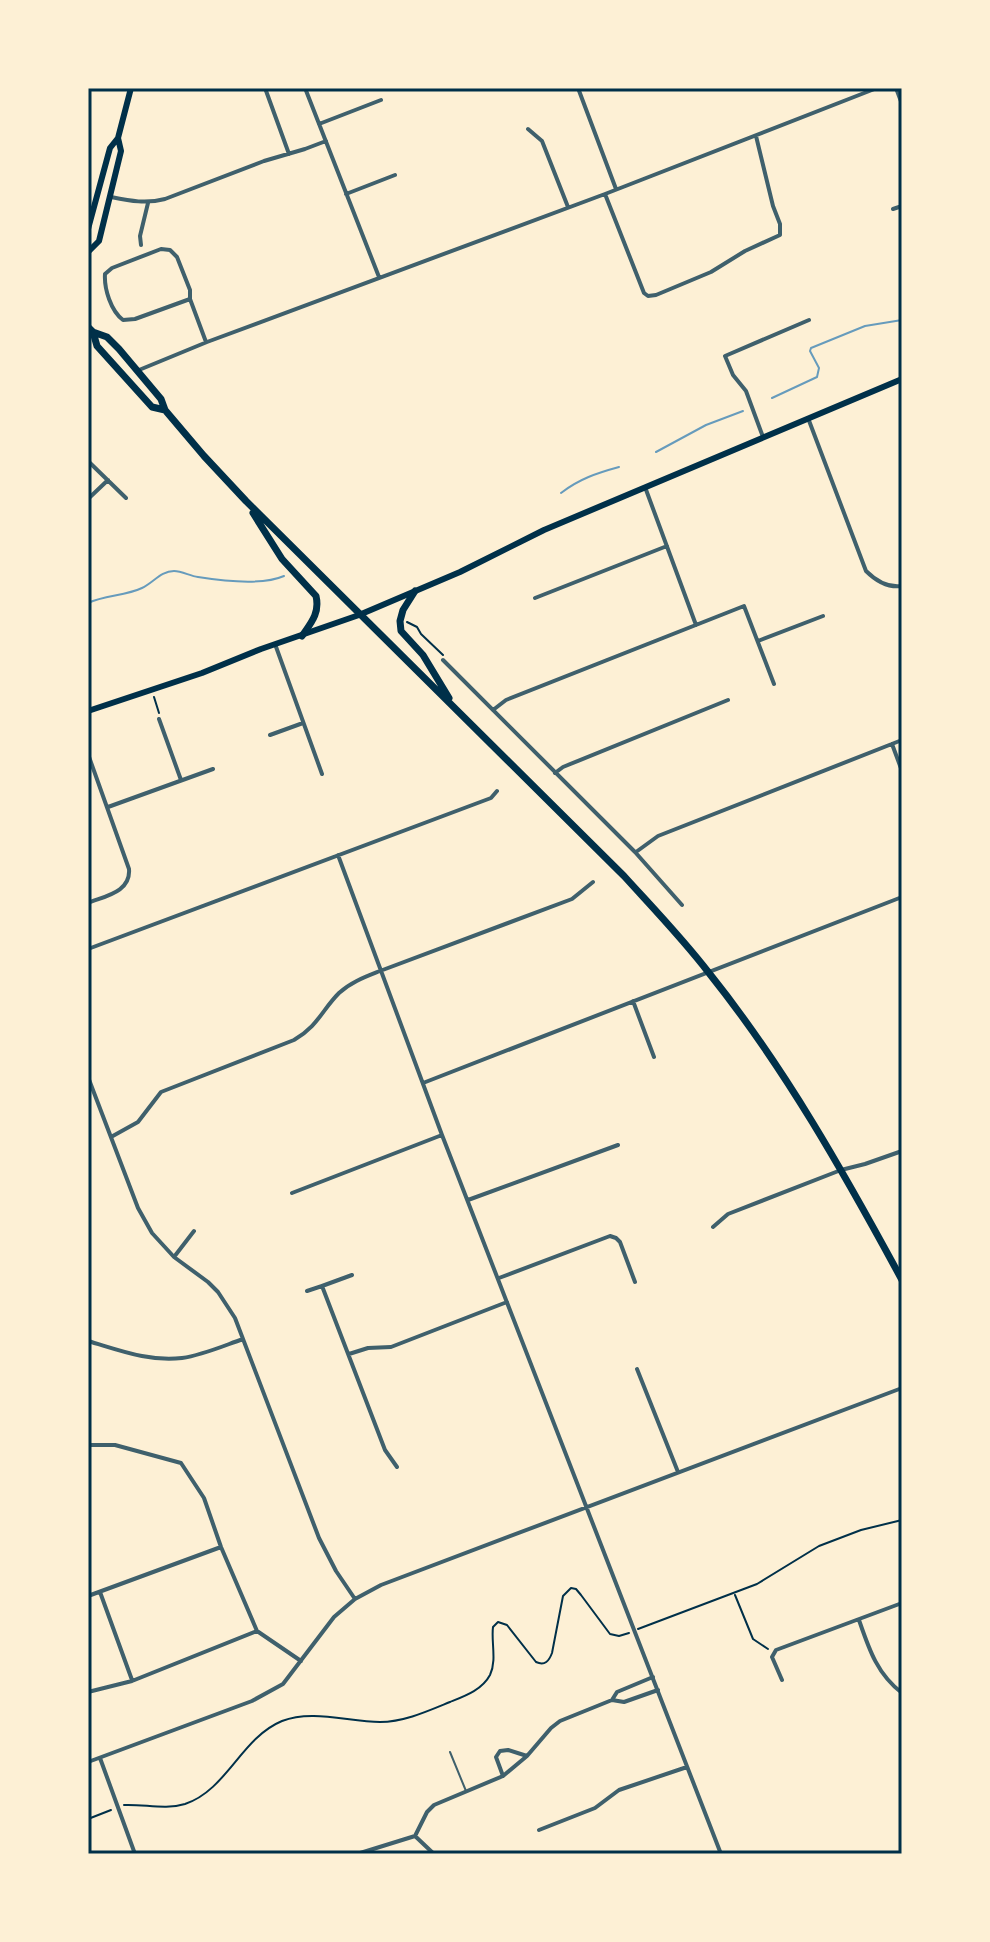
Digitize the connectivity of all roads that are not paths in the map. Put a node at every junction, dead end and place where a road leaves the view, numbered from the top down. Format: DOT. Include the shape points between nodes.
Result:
graph roads {
  1 [pos="131,88"];
  2 [pos="265,88"];
  3 [pos="305,88"];
  4 [pos="578,88"];
  5 [pos="877,88"];
  6 [pos="896,88"];
  7 [pos="381,100"];
  8 [pos="902,104"];
  9 [pos="319,124"];
  10 [pos="528,129"];
  11 [pos="756,135"];
  12 [pos="118,138"];
  13 [pos="326,141"];
  14 [pos="289,154"];
  15 [pos="395,175"];
  16 [pos="616,189"];
  17 [pos="346,194"];
  18 [pos="605,194"];
  19 [pos="111,197"];
  20 [pos="148,203"];
  21 [pos="902,206"];
  22 [pos="568,207"];
  23 [pos="893,209"];
  24 [pos="88,229"];
  25 [pos="141,245"];
  26 [pos="88,252"];
  27 [pos="379,277"];
  28 [pos="190,299"];
  29 [pos="809,320"];
  30 [pos="90,329"];
  31 [pos="207,342"];
  32 [pos="137,371"];
  33 [pos="902,379"];
  34 [pos="165,410"];
  35 [pos="808,418"];
  36 [pos="763,437"];
  37 [pos="88,461"];
  38 [pos="108,480"];
  39 [pos="645,487"];
  40 [pos="126,498"];
  41 [pos="88,499"];
  42 [pos="246,501"];
  43 [pos="667,546"];
  44 [pos="902,586"];
  45 [pos="415,591"];
  46 [pos="535,598"];
  47 [pos="359,615"];
  48 [pos="823,616"];
  49 [pos="696,625"];
  50 [pos="302,636"];
  51 [pos="758,641"];
  52 [pos="275,644"];
  53 [pos="443,660"];
  54 [pos="774,684"];
  55 [pos="728,700"];
  56 [pos="454,707"];
  57 [pos="493,710"];
  58 [pos="88,711"];
  59 [pos="159,719"];
  60 [pos="303,723"];
  61 [pos="270,735"];
  62 [pos="902,740"];
  63 [pos="892,744"];
  64 [pos="88,754"];
  65 [pos="213,769"];
  66 [pos="902,771"];
  67 [pos="555,773"];
  68 [pos="322,774"];
  69 [pos="181,780"];
  70 [pos="497,791"];
  71 [pos="108,807"];
  72 [pos="635,852"];
  73 [pos="338,855"];
  74 [pos="593,882"];
  75 [pos="902,897"];
  76 [pos="88,903"];
  77 [pos="682,905"];
  78 [pos="88,949"];
  79 [pos="380,971"];
  80 [pos="709,972"];
  81 [pos="633,1001"];
  82 [pos="654,1057"];
  83 [pos="88,1077"];
  84 [pos="423,1083"];
  85 [pos="442,1135"];
  86 [pos="111,1137"];
  87 [pos="618,1145"];
  88 [pos="902,1151"];
  89 [pos="841,1170"];
  90 [pos="292,1193"];
  91 [pos="468,1200"];
  92 [pos="713,1227"];
  93 [pos="194,1231"];
  94 [pos="174,1257"];
  95 [pos="352,1275"];
  96 [pos="498,1278"];
  97 [pos="902,1280"];
  98 [pos="635,1282"];
  99 [pos="322,1286"];
  100 [pos="307,1291"];
  101 [pos="507,1302"];
  102 [pos="243,1339"];
  103 [pos="88,1341"];
  104 [pos="349,1354"];
  105 [pos="637,1369"];
  106 [pos="902,1388"];
  107 [pos="88,1445"];
  108 [pos="397,1467"];
  109 [pos="678,1472"];
  110 [pos="587,1507"];
  111 [pos="221,1547"];
  112 [pos="100,1592"];
  113 [pos="88,1596"];
  114 [pos="355,1599"];
  115 [pos="902,1603"];
  116 [pos="859,1620"];
  117 [pos="257,1631"];
  118 [pos="302,1661"];
  119 [pos="653,1677"];
  120 [pos="782,1680"];
  121 [pos="132,1681"];
  122 [pos="658,1690"];
  123 [pos="88,1692"];
  124 [pos="902,1693"];
  125 [pos="612,1700"];
  126 [pos="450,1752"];
  127 [pos="527,1756"];
  128 [pos="100,1758"];
  129 [pos="88,1762"];
  130 [pos="687,1766"];
  131 [pos="503,1776"];
  132 [pos="466,1792"];
  133 [pos="539,1830"];
  134 [pos="415,1836"];
  135 [pos="135,1854"];
  136 [pos="357,1854"];
  137 [pos="434,1854"];
  138 [pos="721,1854"];
  1 -- 12 [label="main road"];
  2 -- 14 [label="street"];
  3 -- 9 [label="street"];
  4 -- 16 [label="street"];
  5 -- 11 [label="street"];
  6 -- 8 [label="street"];
  7 -- 9 [label="street"];
  9 -- 13 [label="street"];
  10 -- 22 [label="street" via="542,141"];
  11 -- 16 [label="street"];
  11 -- 18 [label="street" via="780,235 656,295 643,292"];
  12 -- 19 [label="main road" via="121,151"];
  12 -- 24 [label="main road" via="110,148"];
  13 -- 14 [label="street"];
  13 -- 17 [label="street"];
  14 -- 20 [label="street"];
  15 -- 17 [label="street"];
  16 -- 18 [label="street"];
  17 -- 27 [label="street"];
  18 -- 22 [label="street"];
  19 -- 20 [label="street"];
  19 -- 26 [label="main road" via="99,241"];
  20 -- 25 [label="street"];
  21 -- 23 [label="street"];
  22 -- 27 [label="street"];
  27 -- 31 [label="street"];
  28 -- 28 [label="street" via="123,320 104,285 105,274 161,249 170,250 182,268"];
  28 -- 31 [label="street"];
  29 -- 36 [label="street" via="725,356 746,391"];
  30 -- 32 [label="main road" via="107,337"];
  30 -- 34 [label="main road" via="97,346 152,407"];
  31 -- 32 [label="street"];
  32 -- 34 [label="main road"];
  33 -- 35 [label="main road"];
  34 -- 42 [label="main road"];
  35 -- 36 [label="main road"];
  35 -- 44 [label="street" via="866,571 887,585"];
  36 -- 39 [label="main road"];
  37 -- 38 [label="street"];
  38 -- 40 [label="street"];
  38 -- 41 [label="street"];
  39 -- 43 [label="street"];
  39 -- 45 [label="main road"];
  42 -- 47 [label="main road"];
  42 -- 50 [label="main road" via="282,559 316,596 317,612"];
  43 -- 46 [label="street"];
  43 -- 49 [label="street"];
  45 -- 47 [label="main road"];
  45 -- 56 [label="main road" via="403,610 401,631 423,655"];
  47 -- 50 [label="main road"];
  47 -- 56 [label="main road"];
  48 -- 51 [label="street"];
  49 -- 51 [label="street" via="744,606"];
  49 -- 57 [label="street" via="506,700"];
  50 -- 52 [label="main road"];
  51 -- 54 [label="street"];
  52 -- 58 [label="main road"];
  52 -- 60 [label="street"];
  53 -- 57 [label="street"];
  55 -- 67 [label="street"];
  56 -- 80 [label="main road" via="624,876"];
  57 -- 67 [label="street"];
  59 -- 69 [label="street"];
  60 -- 61 [label="street"];
  60 -- 68 [label="street"];
  62 -- 63 [label="street"];
  63 -- 66 [label="street"];
  63 -- 72 [label="street" via="658,836"];
  64 -- 71 [label="street"];
  65 -- 69 [label="street"];
  67 -- 72 [label="street"];
  69 -- 71 [label="street"];
  70 -- 73 [label="street" via="491,798"];
  71 -- 76 [label="street" via="129,877 120,890"];
  72 -- 77 [label="street"];
  73 -- 78 [label="street"];
  73 -- 79 [label="street"];
  74 -- 79 [label="street" via="572,899"];
  75 -- 80 [label="street"];
  79 -- 84 [label="street"];
  79 -- 86 [label="street" via="338,994 305,1034 161,1092 138,1122"];
  80 -- 81 [label="street"];
  80 -- 89 [label="main road"];
  81 -- 82 [label="street"];
  81 -- 84 [label="street"];
  83 -- 86 [label="street"];
  84 -- 85 [label="street"];
  85 -- 90 [label="street"];
  85 -- 91 [label="street"];
  86 -- 94 [label="street" via="146,1223"];
  87 -- 91 [label="street"];
  88 -- 89 [label="street"];
  89 -- 92 [label="street" via="728,1214"];
  89 -- 97 [label="main road"];
  91 -- 96 [label="street"];
  93 -- 94 [label="street"];
  94 -- 102 [label="street" via="218,1292"];
  95 -- 99 [label="street"];
  96 -- 98 [label="street" via="614,1237"];
  96 -- 101 [label="street"];
  99 -- 100 [label="street"];
  99 -- 104 [label="street"];
  101 -- 104 [label="street" via="391,1347"];
  101 -- 110 [label="street"];
  102 -- 103 [label="street" via="163,1359"];
  102 -- 114 [label="street" via="319,1538"];
  104 -- 108 [label="street" via="385,1450"];
  105 -- 109 [label="street"];
  106 -- 109 [label="street"];
  107 -- 111 [label="street" via="115,1445 181,1463 204,1498"];
  109 -- 110 [label="street"];
  110 -- 114 [label="street"];
  110 -- 119 [label="street"];
  111 -- 112 [label="street"];
  111 -- 117 [label="street"];
  112 -- 113 [label="street"];
  112 -- 121 [label="street"];
  114 -- 118 [label="street" via="327,1625"];
  115 -- 116 [label="street"];
  116 -- 120 [label="street" via="781,1647 772,1657"];
  116 -- 124 [label="street" via="878,1668"];
  117 -- 118 [label="street"];
  117 -- 121 [label="street"];
  118 -- 128 [label="street" via="272,1692"];
  119 -- 122 [label="street"];
  119 -- 125 [label="street" via="617,1692"];
  121 -- 123 [label="street"];
  122 -- 125 [label="street" via="624,1702"];
  122 -- 130 [label="street"];
  125 -- 127 [label="street" via="560,1721"];
  126 -- 132 [label="lane"];
  127 -- 131 [label="street"];
  127 -- 131 [label="street" via="500,1751 496,1757"];
  128 -- 129 [label="street"];
  128 -- 135 [label="street"];
  130 -- 133 [label="street" via="619,1790 595,1808"];
  130 -- 138 [label="street"];
  131 -- 132 [label="street"];
  132 -- 134 [label="street" via="430,1807"];
  134 -- 136 [label="street"];
  134 -- 137 [label="street"];
}
